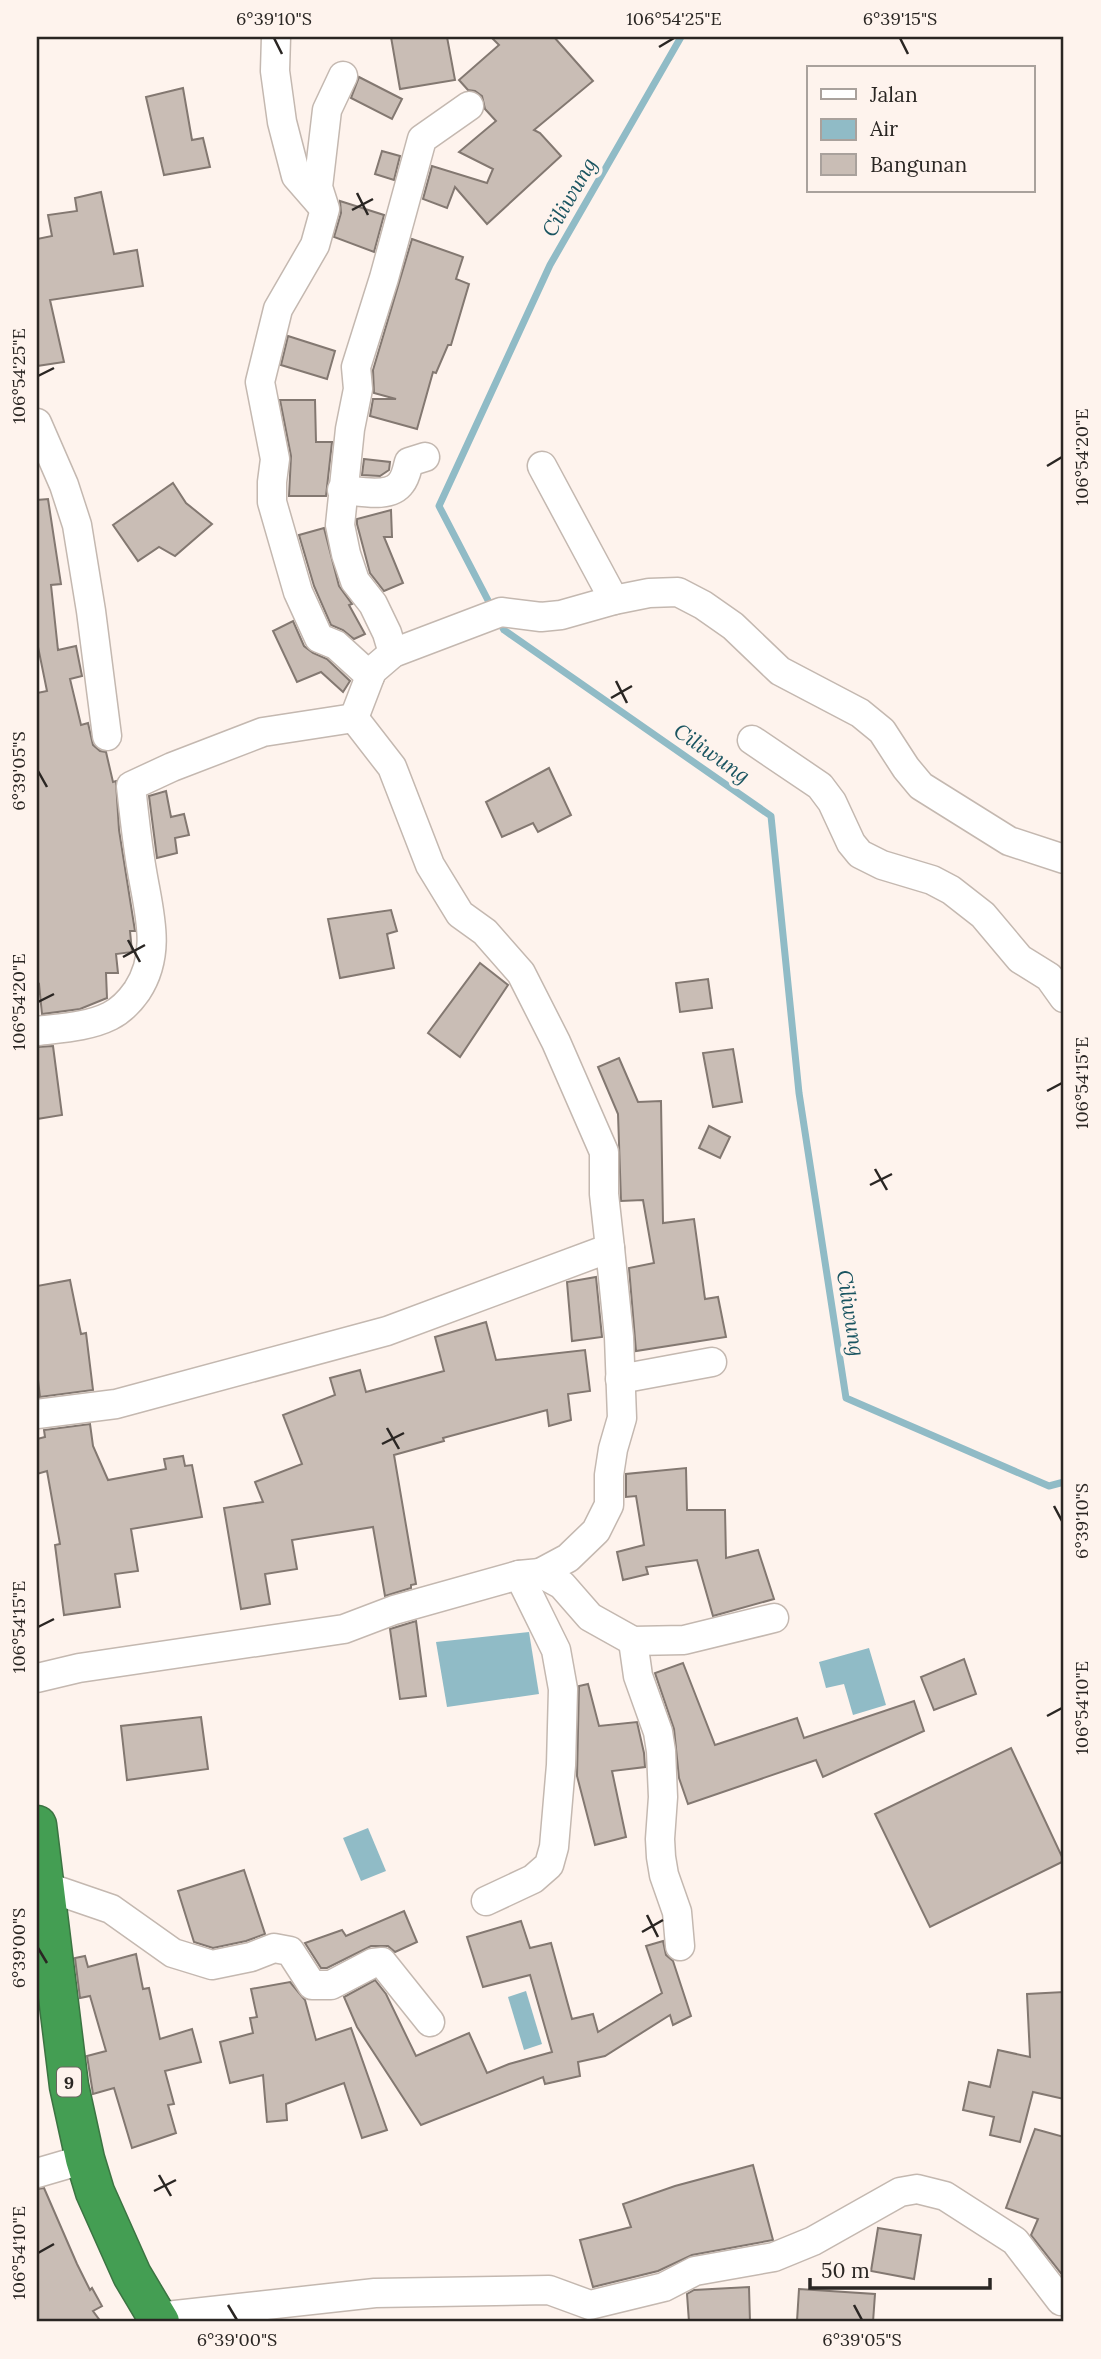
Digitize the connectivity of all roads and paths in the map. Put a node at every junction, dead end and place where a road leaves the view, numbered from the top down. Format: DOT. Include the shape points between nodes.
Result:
graph roads {
  1 [pos="276,37"];
  2 [pos="343,76"];
  3 [pos="468,106"];
  4 [pos="325,209"];
  5 [pos="37,423"];
  6 [pos="425,457"];
  7 [pos="542,466"];
  8 [pos="342,490"];
  9 [pos="614,600"];
  10 [pos="393,653"];
  11 [pos="370,676"];
  12 [pos="354,718"];
  13 [pos="107,736"];
  14 [pos="752,740"];
  15 [pos="1064,859"];
  16 [pos="1064,998"];
  17 [pos="37,1031"];
  18 [pos="610,1248"];
  19 [pos="712,1362"];
  20 [pos="620,1379"];
  21 [pos="37,1415"];
  22 [pos="529,1574"];
  23 [pos="774,1618"];
  24 [pos="633,1641"];
  25 [pos="37,1678"];
  26 [pos="37,1825"];
  27 [pos="44,1886"];
  28 [pos="486,1901"];
  29 [pos="680,1946"];
  30 [pos="430,2022"];
  31 [pos="85,2159"];
  32 [pos="37,2173"];
  33 [pos="1063,2303"];
  34 [pos="159,2319"];
  1 -- 4 [label="street" via="282,122 296,176"];
  2 -- 4 [label="street" via="327,110 318,187"];
  3 -- 8 [label="street" via="422,139 356,367 358,389"];
  4 -- 11 [label="street" via="315,245 278,309 260,382 275,459 272,502 298,592 319,638 336,645"];
  5 -- 13 [label="street" via="77,525"];
  6 -- 8 [label="street" via="409,462 404,481 389,492"];
  7 -- 9 [label="street"];
  8 -- 10 [label="street" via="340,525 346,554"];
  9 -- 10 [label="street" via="561,615 501,612"];
  9 -- 15 [label="street" via="678,592 703,605 733,626 780,671 860,713 882,731 921,786 1009,841"];
  10 -- 11 [label="street"];
  11 -- 12 [label="street"];
  12 -- 17 [label="street" via="263,732 131,786 152,922 153,954 143,981 123,1009 109,1017"];
  12 -- 18 [label="street" via="391,767 430,865 460,914 485,932 521,973 556,1042 604,1152"];
  14 -- 16 [label="street" via="820,786 860,854 951,890 983,915 1020,959 1049,977"];
  18 -- 20 [label="street"];
  18 -- 21 [label="street" via="387,1331 116,1404"];
  19 -- 20 [label="street"];
  20 -- 22 [label="street" via="622,1418 604,1518 568,1558"];
  22 -- 24 [label="street" via="562,1585 590,1617"];
  22 -- 25 [label="street" via="394,1610 344,1629"];
  22 -- 28 [label="street" via="556,1650 563,1689 554,1847 549,1865 533,1879"];
  23 -- 24 [label="street" via="684,1640"];
  24 -- 29 [label="street" via="642,1691 661,1751 661,1857 677,1912"];
  26 -- 27 [label="highway, 9"];
  27 -- 30 [label="street" via="111,1909 173,1953 212,1965 274,1948 290,1951 312,1985 331,1985 382,1962"];
  27 -- 31 [label="highway, 9" via="69,2086"];
  31 -- 32 [label="street"];
  31 -- 34 [label="highway, 9" via="132,2275"];
  33 -- 34 [label="street" via="1015,2241 945,2196 916,2189 900,2192 813,2241 774,2257 695,2271 664,2287 590,2305 549,2290 374,2292"];
}
